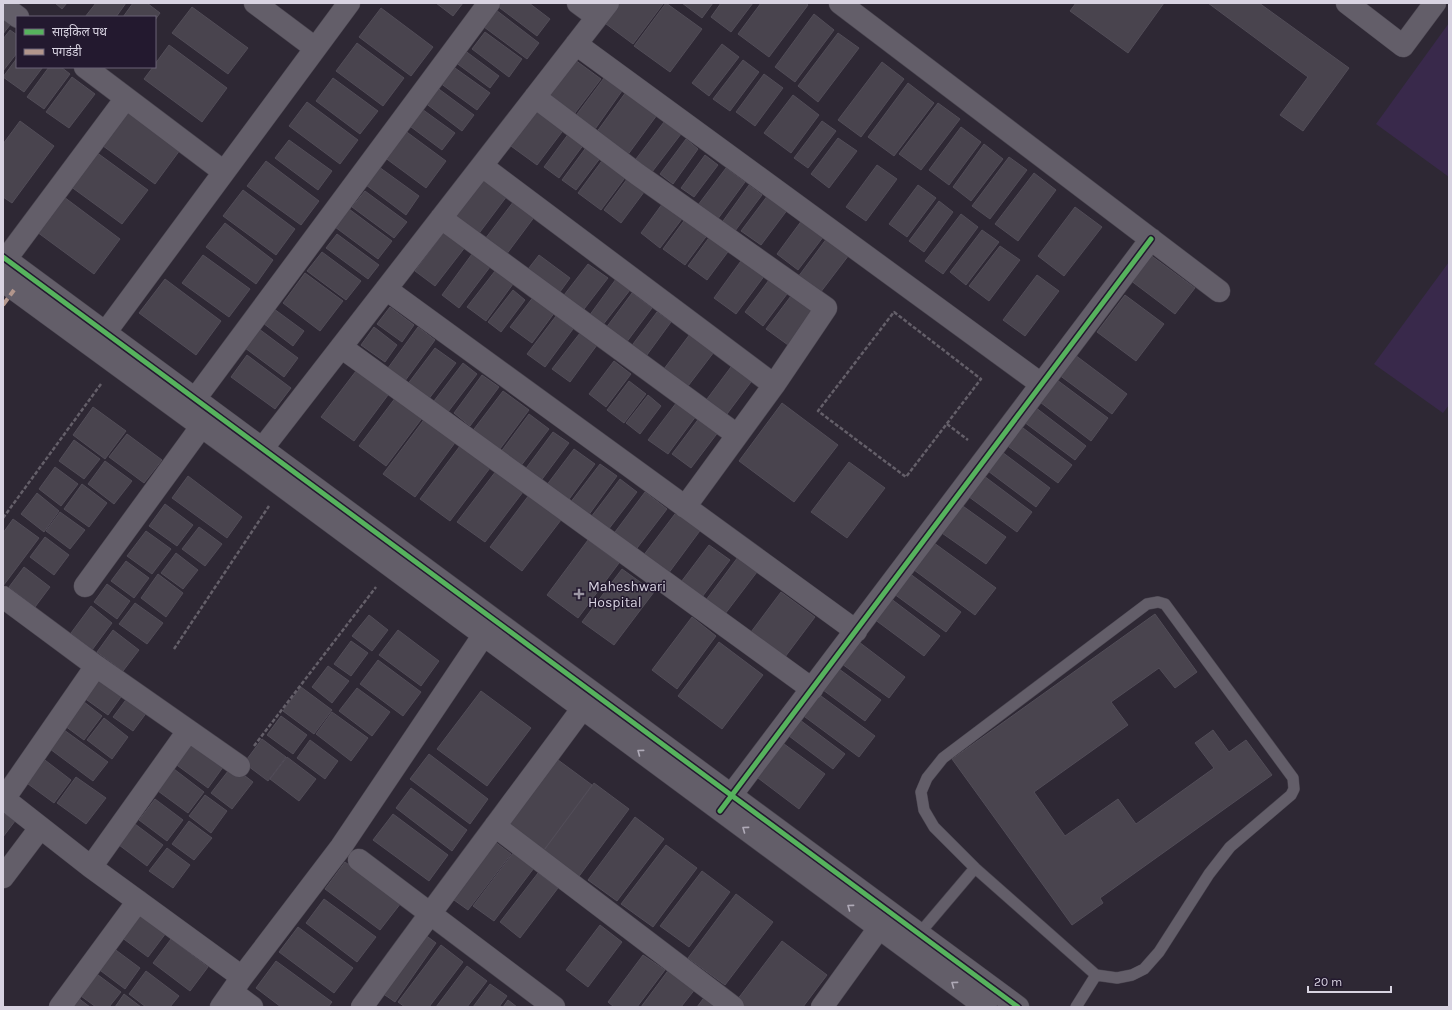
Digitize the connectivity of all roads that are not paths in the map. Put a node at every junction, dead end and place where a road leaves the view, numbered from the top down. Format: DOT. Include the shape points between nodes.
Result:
graph roads {
  1 [pos="255,3"];
  2 [pos="349,3"];
  3 [pos="489,3"];
  4 [pos="578,3"];
  5 [pos="840,3"];
  6 [pos="1347,3"];
  7 [pos="1435,3"];
  8 [pos="3,6"];
  9 [pos="602,10"];
  10 [pos="17,16"];
  11 [pos="576,44"];
  12 [pos="315,48"];
  13 [pos="86,68"];
  14 [pos="535,97"];
  15 [pos="126,98"];
  16 [pos="482,166"];
  17 [pos="224,172"];
  18 [pos="441,218"];
  19 [pos="1151,239"];
  20 [pos="4,258"];
  21 [pos="386,289"];
  22 [pos="1219,291"];
  23 [pos="7,292"];
  24 [pos="99,340"];
  25 [pos="341,347"];
  26 [pos="1041,384"];
  27 [pos="774,385"];
  28 [pos="195,399"];
  29 [pos="200,427"];
  30 [pos="737,435"];
  31 [pos="262,449"];
  32 [pos="685,507"];
  33 [pos="85,586"];
  34 [pos="3,596"];
  35 [pos="856,631"];
  36 [pos="483,636"];
  37 [pos="96,666"];
  38 [pos="812,689"];
  39 [pos="582,709"];
  40 [pos="188,731"];
  41 [pos="239,766"];
  42 [pos="3,799"];
  43 [pos="726,803"];
  44 [pos="496,826"];
  45 [pos="40,828"];
  46 [pos="350,854"];
  47 [pos="91,867"];
  48 [pos="975,868"];
  49 [pos="3,877"];
  50 [pos="138,901"];
  51 [pos="429,913"];
  52 [pos="878,928"];
  53 [pos="919,934"];
  54 [pos="1096,975"];
  55 [pos="232,992"];
  56 [pos="60,1007"];
  57 [pos="252,1007"];
  58 [pos="362,1007"];
  59 [pos="554,1007"];
  60 [pos="733,1007"];
  61 [pos="822,1007"];
  62 [pos="986,1007"];
  63 [pos="1018,1007"];
  64 [pos="1076,1007"];
  1 -- 12 [label="street"];
  2 -- 12 [label="street"];
  3 -- 28 [label="street"];
  4 -- 9 [label="street"];
  5 -- 19 [label="street"];
  6 -- 7 [label="street" via="1403,46"];
  8 -- 10 [label="street"];
  9 -- 11 [label="street"];
  11 -- 14 [label="street"];
  11 -- 26 [label="street"];
  12 -- 17 [label="street"];
  13 -- 15 [label="street"];
  14 -- 16 [label="street"];
  14 -- 27 [label="street" via="637,174 826,308"];
  15 -- 17 [label="street"];
  15 -- 20 [label="street"];
  16 -- 18 [label="street"];
  16 -- 27 [label="street"];
  17 -- 24 [label="street"];
  18 -- 21 [label="street"];
  18 -- 30 [label="street"];
  19 -- 22 [label="street"];
  19 -- 26 [label="street"];
  20 -- 24 [label="street"];
  21 -- 25 [label="street"];
  21 -- 32 [label="street"];
  23 -- 24 [label="street"];
  24 -- 28 [label="street"];
  24 -- 29 [label="street" via="115,364"];
  25 -- 31 [label="street"];
  25 -- 38 [label="street"];
  26 -- 35 [label="street"];
  27 -- 30 [label="street"];
  28 -- 31 [label="street"];
  29 -- 33 [label="street"];
  29 -- 36 [label="street"];
  30 -- 32 [label="street"];
  31 -- 43 [label="street"];
  32 -- 35 [label="street"];
  34 -- 37 [label="street"];
  35 -- 38 [label="street"];
  36 -- 39 [label="street"];
  36 -- 46 [label="street"];
  37 -- 40 [label="street"];
  37 -- 42 [label="street"];
  38 -- 43 [label="street"];
  43 -- 39 [label="street, one-way"];
  39 -- 44 [label="street"];
  40 -- 41 [label="street"];
  40 -- 47 [label="street"];
  42 -- 45 [label="street"];
  52 -- 43 [label="street, one-way"];
  43 -- 53 [label="street"];
  44 -- 51 [label="street"];
  44 -- 60 [label="street"];
  45 -- 47 [label="street"];
  45 -- 49 [label="street"];
  46 -- 51 [label="street"];
  46 -- 55 [label="street"];
  47 -- 50 [label="street"];
  48 -- 53 [label="lane"];
  48 -- 54 [label="lane"];
  48 -- 54 [label="lane" via="934,827 924,810 921,792 926,778 943,758 1147,604 1165,604 1293,778 1294,789 1230,847 1209,874 1159,952 1144,969 1117,978"];
  50 -- 55 [label="street"];
  50 -- 56 [label="street"];
  51 -- 58 [label="street"];
  51 -- 59 [label="street"];
  52 -- 61 [label="street"];
  62 -- 52 [label="street, one-way"];
  53 -- 63 [label="street"];
  54 -- 64 [label="lane"];
  55 -- 57 [label="street"];
}
